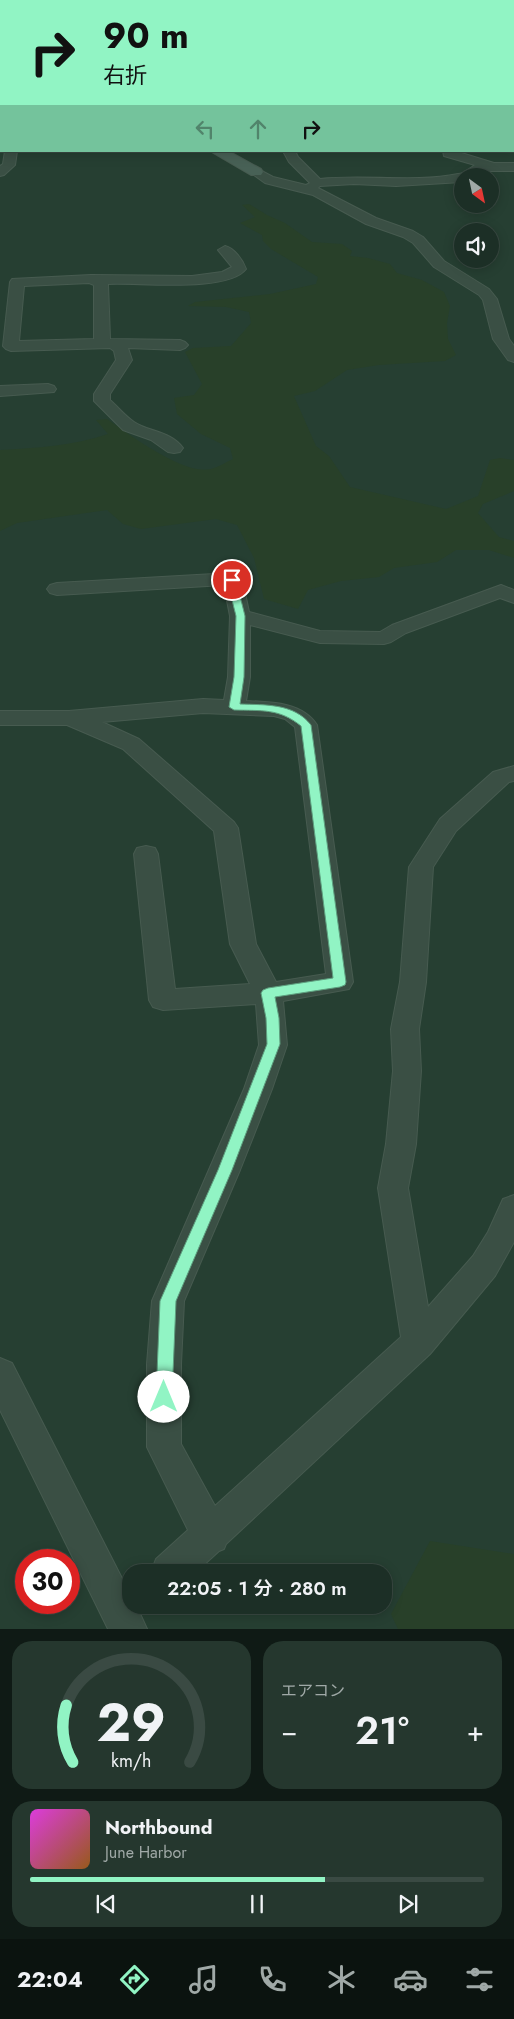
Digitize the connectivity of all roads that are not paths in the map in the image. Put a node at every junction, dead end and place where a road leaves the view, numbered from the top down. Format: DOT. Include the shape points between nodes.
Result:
graph roads {
  1 [pos="10,152"];
  2 [pos="218,152"];
  3 [pos="290,152"];
  4 [pos="447,152"];
  5 [pos="512,164"];
  6 [pos="490,166"];
  7 [pos="465,168"];
  8 [pos="478,168"];
  9 [pos="0,172"];
  10 [pos="256,172"];
  11 [pos="454,178"];
  12 [pos="313,187"];
  13 [pos="225,250"];
  14 [pos="98,280"];
  15 [pos="0,282"];
  16 [pos="17,282"];
  17 [pos="108,343"];
  18 [pos="180,345"];
  19 [pos="514,357"];
  20 [pos="48,389"];
  21 [pos="0,391"];
  22 [pos="174,448"];
  23 [pos="57,589"];
  24 [pos="514,597"];
  25 [pos="240,616"];
  26 [pos="234,707"];
  27 [pos="0,718"];
  28 [pos="69,718"];
  29 [pos="514,773"];
  30 [pos="146,854"];
  31 [pos="268,993"];
  32 [pos="514,1208"];
  33 [pos="506,1246"];
  34 [pos="418,1343"];
  35 [pos="0,1374"];
  36 [pos="212,1536"];
  37 [pos="179,1564"];
  38 [pos="121,1620"];
  1 -- 9 [label="street" via="9,165"];
  2 -- 10 [label="street"];
  3 -- 12 [label="street"];
  4 -- 6 [label="street"];
  4 -- 7 [label="street"];
  5 -- 6 [label="street"];
  6 -- 8 [label="street"];
  10 -- 12 [label="street" via="269,180"];
  11 -- 12 [label="street" via="396,182 354,180"];
  12 -- 19 [label="street" via="371,221 418,240 443,268 484,292 490,299 501,339"];
  13 -- 14 [label="street" via="239,270 225,276 194,280"];
  14 -- 16 [label="street"];
  14 -- 17 [label="street"];
  15 -- 16 [label="street"];
  16 -- 17 [label="street" via="11,346"];
  17 -- 18 [label="street"];
  17 -- 22 [label="street" via="121,349 124,360 102,394 102,402 129,426 158,436"];
  20 -- 21 [label="street"];
  23 -- 25 [label="street" via="232,580"];
  24 -- 25 [label="street" via="501,591 399,629 384,638 320,637"];
  25 -- 26 [label="street" via="239,677"];
  26 -- 28 [label="street" via="203,706"];
  26 -- 31 [label="street" via="275,709 293,714 306,725 340,982"];
  27 -- 28 [label="street"];
  28 -- 31 [label="street" via="132,744 226,828 243,944"];
  29 -- 34 [label="street" via="501,777 448,825 421,867 405,1029 407,1070 401,1144 393,1188"];
  30 -- 31 [label="street" via="163,1000"];
  31 -- 36 [label="street" via="273,1044 225,1170 168,1301 164,1446"];
  32 -- 33 [label="street"];
  33 -- 34 [label="street" via="484,1266"];
  34 -- 36 [label="street"];
  35 -- 38 [label="street"];
  36 -- 37 [label="street"];
}
